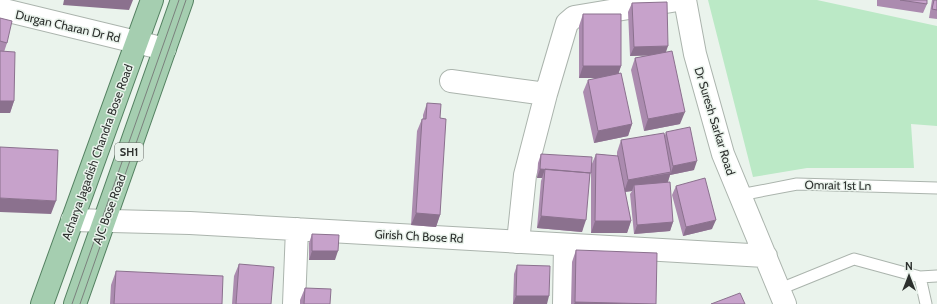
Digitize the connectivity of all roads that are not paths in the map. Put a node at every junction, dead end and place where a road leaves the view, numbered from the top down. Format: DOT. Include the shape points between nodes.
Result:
graph roads {
  1 [pos="152,0"];
  2 [pos="182,0"];
  3 [pos="678,0"];
  4 [pos="685,0"];
  5 [pos="0,9"];
  6 [pos="137,42"];
  7 [pos="165,48"];
  8 [pos="451,82"];
  9 [pos="546,94"];
  10 [pos="937,188"];
  11 [pos="740,194"];
  12 [pos="72,220"];
  13 [pos="105,221"];
  14 [pos="297,229"];
  15 [pos="518,242"];
  16 [pos="565,245"];
  17 [pos="766,256"];
  18 [pos="937,276"];
  19 [pos="920,277"];
  20 [pos="782,296"];
  21 [pos="42,304"];
  22 [pos="75,304"];
  23 [pos="294,304"];
  24 [pos="564,304"];
  25 [pos="926,304"];
  1 -- 6 [label="main road, Acharya Jagadish Chandra Bose Road"];
  2 -- 7 [label="main road, AJC Bose Road / SH1"];
  3 -- 9 [label="street" via="574,18 567,23"];
  4 -- 11 [label="street, Dr Suresh Sarkar Road" via="695,54 723,154"];
  5 -- 6 [label="street, Durgan Charan Dr Rd"];
  6 -- 7 [label="street, Durgan Charan Dr Rd"];
  6 -- 12 [label="main road, Acharya Jagadish Chandra Bose Road"];
  7 -- 13 [label="main road, AJC Bose Road / SH1"];
  8 -- 9 [label="street"];
  9 -- 15 [label="street" via="525,175"];
  10 -- 11 [label="lane, Omrait 1st Ln" via="797,184"];
  11 -- 17 [label="street, Dr Suresh Sarkar Road"];
  12 -- 13 [label="street, Girish Ch Bose Rd"];
  12 -- 21 [label="main road, Acharya Jagadish Chandra Bose Road"];
  13 -- 14 [label="street, Girish Ch Bose Rd"];
  13 -- 22 [label="main road, AJC Bose Road / SH1"];
  14 -- 15 [label="street, Girish Ch Bose Rd"];
  14 -- 23 [label="street"];
  15 -- 16 [label="street, Girish Ch Bose Rd"];
  16 -- 17 [label="street, Girish Ch Bose Rd"];
  16 -- 24 [label="street"];
  17 -- 20 [label="street, Dr Suresh Sarkar Road"];
  18 -- 19 [label="lane"];
  19 -- 20 [label="lane" via="854,259"];
  19 -- 25 [label="lane"];
}
